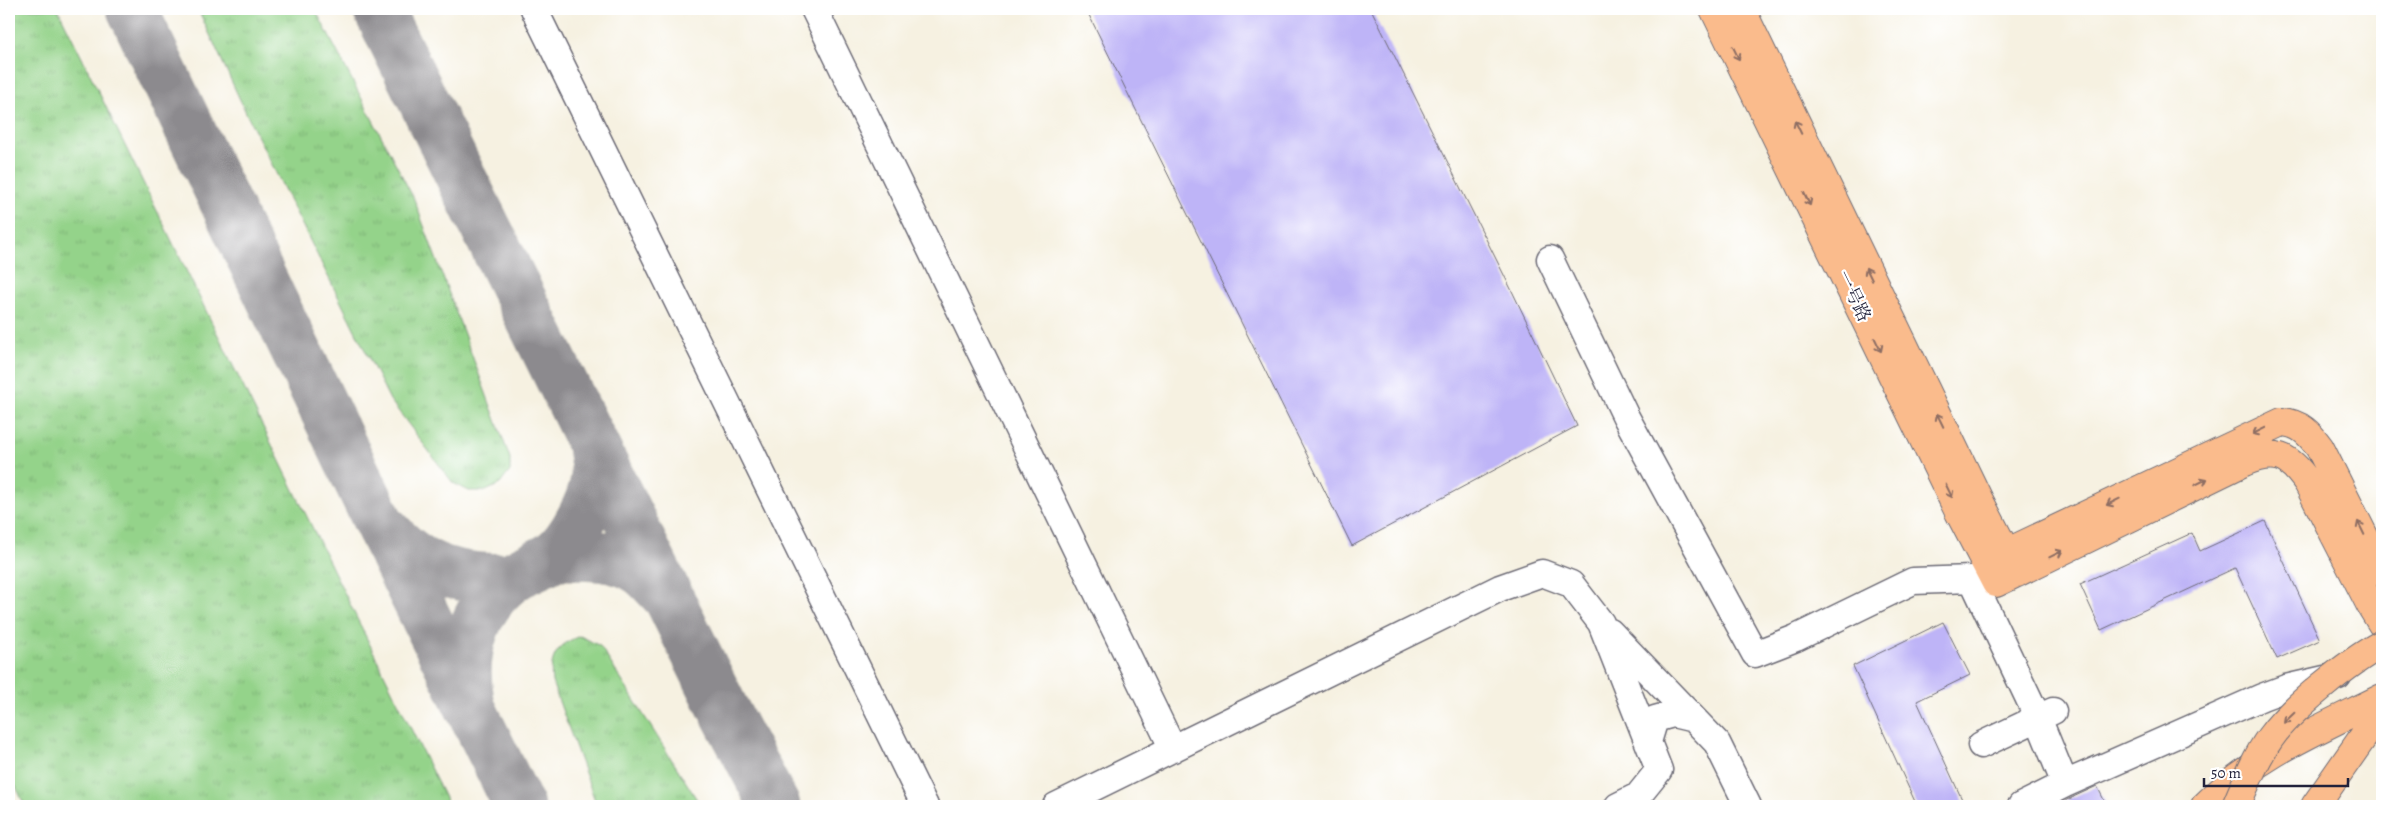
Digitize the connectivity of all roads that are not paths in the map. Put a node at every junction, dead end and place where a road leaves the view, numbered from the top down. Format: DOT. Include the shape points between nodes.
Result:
graph roads {
  1 [pos="534,9"];
  2 [pos="814,9"];
  3 [pos="1714,9"];
  4 [pos="1741,9"];
  5 [pos="1550,259"];
  6 [pos="2001,568"];
  7 [pos="2382,572"];
  8 [pos="1601,623"];
  9 [pos="2382,624"];
  10 [pos="2382,644"];
  11 [pos="2354,672"];
  12 [pos="2382,698"];
  13 [pos="2382,710"];
  14 [pos="2046,714"];
  15 [pos="1694,720"];
  16 [pos="1648,742"];
  17 [pos="1981,745"];
  18 [pos="1173,749"];
  19 [pos="2065,784"];
  20 [pos="926,806"];
  21 [pos="1056,806"];
  22 [pos="1618,806"];
  23 [pos="1748,806"];
  24 [pos="2021,806"];
  25 [pos="2205,806"];
  26 [pos="2236,806"];
  27 [pos="2315,806"];
  1 -- 20 [label="lane"];
  2 -- 18 [label="lane"];
  3 -- 6 [label="main road, 一号路, one-way"];
  6 -- 4 [label="main road, 一号路, one-way" via="1980,502"];
  5 -- 14 [label="lane" via="1626,417 1755,654 1796,638 1914,581 1972,579"];
  7 -- 6 [label="main road, one-way" via="2320,448 2299,426 2282,422"];
  6 -- 9 [label="main road, one-way" via="2261,455 2276,455 2287,459 2308,483"];
  8 -- 15 [label="lane"];
  8 -- 16 [label="lane"];
  8 -- 18 [label="lane" via="1571,584 1542,574 1500,588"];
  10 -- 26 [label="main road, one-way, bridge" via="2339,673 2272,736 2259,755"];
  11 -- 19 [label="lane" via="2278,691"];
  12 -- 25 [label="main road" via="2279,750 2244,772"];
  13 -- 27 [label="main road"];
  14 -- 17 [label="lane"];
  14 -- 19 [label="lane"];
  15 -- 16 [label="lane" via="1673,714 1655,719"];
  15 -- 23 [label="lane" via="1717,743"];
  16 -- 22 [label="lane" via="1659,770 1638,796"];
  18 -- 21 [label="lane"];
  19 -- 24 [label="lane"];
}
